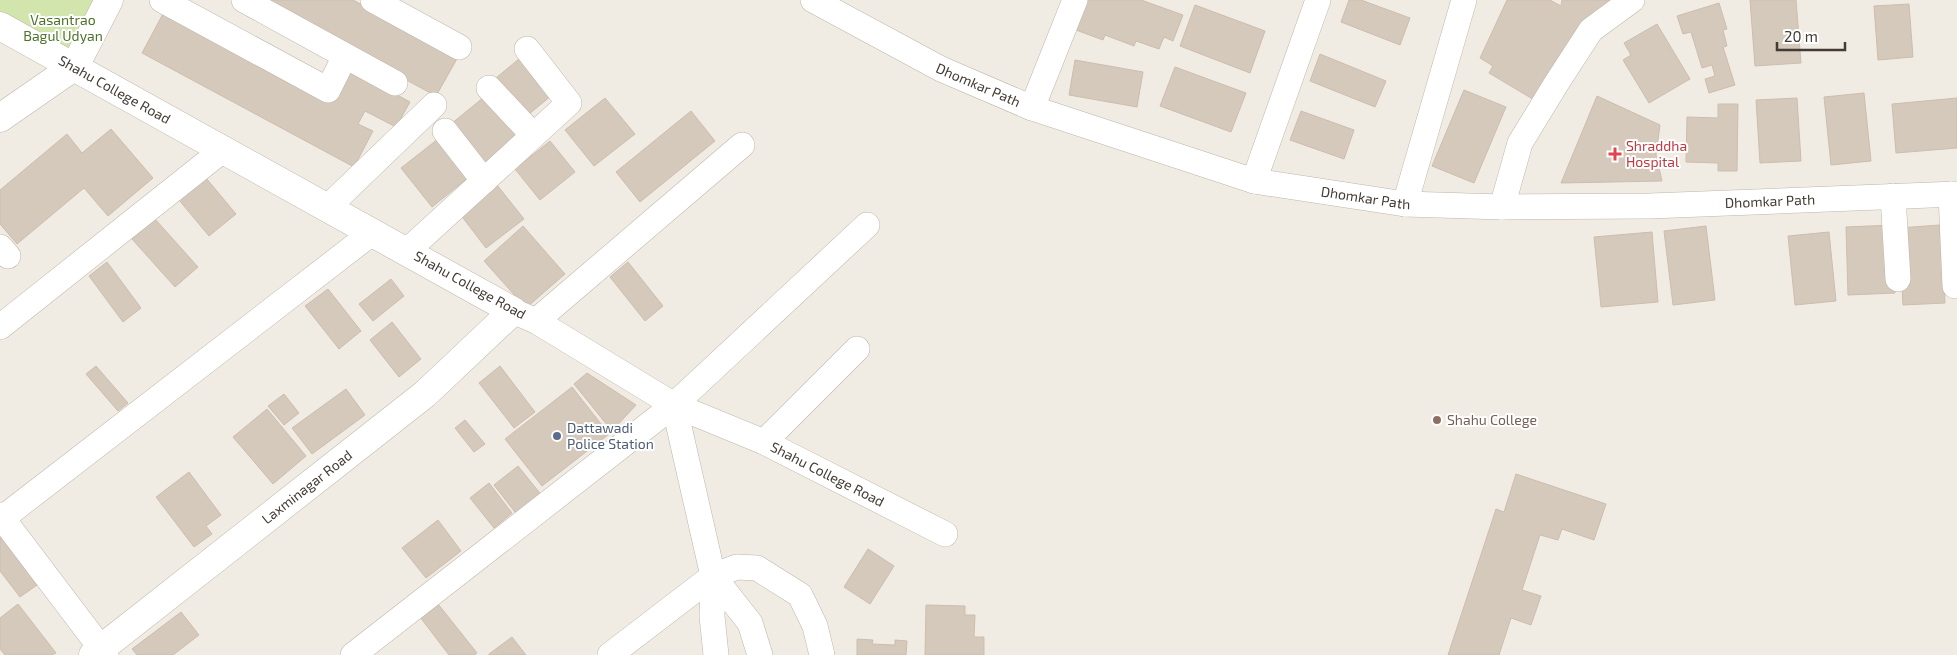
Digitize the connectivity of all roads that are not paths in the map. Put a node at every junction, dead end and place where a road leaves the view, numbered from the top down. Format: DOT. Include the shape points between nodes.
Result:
graph roads {
  1 [pos="109,0"];
  2 [pos="162,0"];
  3 [pos="244,0"];
  4 [pos="373,0"];
  5 [pos="813,0"];
  6 [pos="1075,0"];
  7 [pos="1318,0"];
  8 [pos="1464,0"];
  9 [pos="1632,0"];
  10 [pos="0,26"];
  11 [pos="459,46"];
  12 [pos="527,50"];
  13 [pos="345,56"];
  14 [pos="74,66"];
  15 [pos="396,83"];
  16 [pos="489,88"];
  17 [pos="434,105"];
  18 [pos="1032,108"];
  19 [pos="0,118"];
  20 [pos="445,131"];
  21 [pos="533,135"];
  22 [pos="742,145"];
  23 [pos="224,149"];
  24 [pos="484,180"];
  25 [pos="1254,181"];
  26 [pos="1954,194"];
  27 [pos="1892,196"];
  28 [pos="1404,204"];
  29 [pos="328,207"];
  30 [pos="1502,207"];
  31 [pos="867,224"];
  32 [pos="373,232"];
  33 [pos="407,251"];
  34 [pos="1898,279"];
  35 [pos="1955,286"];
  36 [pos="524,316"];
  37 [pos="0,327"];
  38 [pos="857,349"];
  39 [pos="674,405"];
  40 [pos="764,442"];
  41 [pos="1,518"];
  42 [pos="945,534"];
  43 [pos="713,576"];
  44 [pos="100,653"];
  45 [pos="353,655"];
  46 [pos="610,655"];
  47 [pos="716,655"];
  48 [pos="760,655"];
  49 [pos="822,655"];
  1 -- 14 [label="street"];
  2 -- 13 [label="street" via="328,90"];
  3 -- 13 [label="street"];
  4 -- 11 [label="street"];
  5 -- 18 [label="street, Dhomkar Path" via="940,69"];
  6 -- 18 [label="street"];
  7 -- 25 [label="street"];
  8 -- 28 [label="street"];
  9 -- 30 [label="street" via="1591,30 1556,84 1520,143"];
  10 -- 14 [label="street, Shahu College Road"];
  12 -- 21 [label="street" via="569,102"];
  13 -- 15 [label="street"];
  14 -- 19 [label="street"];
  14 -- 23 [label="street, Shahu College Road"];
  16 -- 21 [label="street"];
  17 -- 29 [label="street"];
  18 -- 25 [label="street, Dhomkar Path"];
  20 -- 24 [label="street"];
  21 -- 24 [label="street"];
  22 -- 36 [label="street"];
  23 -- 29 [label="street, Shahu College Road"];
  23 -- 37 [label="street"];
  24 -- 33 [label="street"];
  25 -- 28 [label="street, Dhomkar Path"];
  26 -- 27 [label="street, Dhomkar Path"];
  26 -- 35 [label="street"];
  27 -- 30 [label="street, Dhomkar Path" via="1650,206"];
  27 -- 34 [label="street"];
  28 -- 30 [label="street, Dhomkar Path"];
  29 -- 32 [label="street, Shahu College Road"];
  31 -- 39 [label="street"];
  32 -- 33 [label="street, Shahu College Road"];
  32 -- 41 [label="street"];
  33 -- 36 [label="street, Shahu College Road"];
  36 -- 39 [label="street, Shahu College Road"];
  36 -- 44 [label="street, Laxminagar Road"];
  38 -- 40 [label="street"];
  39 -- 40 [label="street, Shahu College Road"];
  39 -- 43 [label="street"];
  39 -- 45 [label="street"];
  40 -- 42 [label="street, Shahu College Road"];
  41 -- 44 [label="street"];
  43 -- 46 [label="street"];
  43 -- 47 [label="street" via="712,616"];
  43 -- 48 [label="street" via="750,623"];
  43 -- 49 [label="street" via="737,567 757,568 800,595 815,626"];
}
